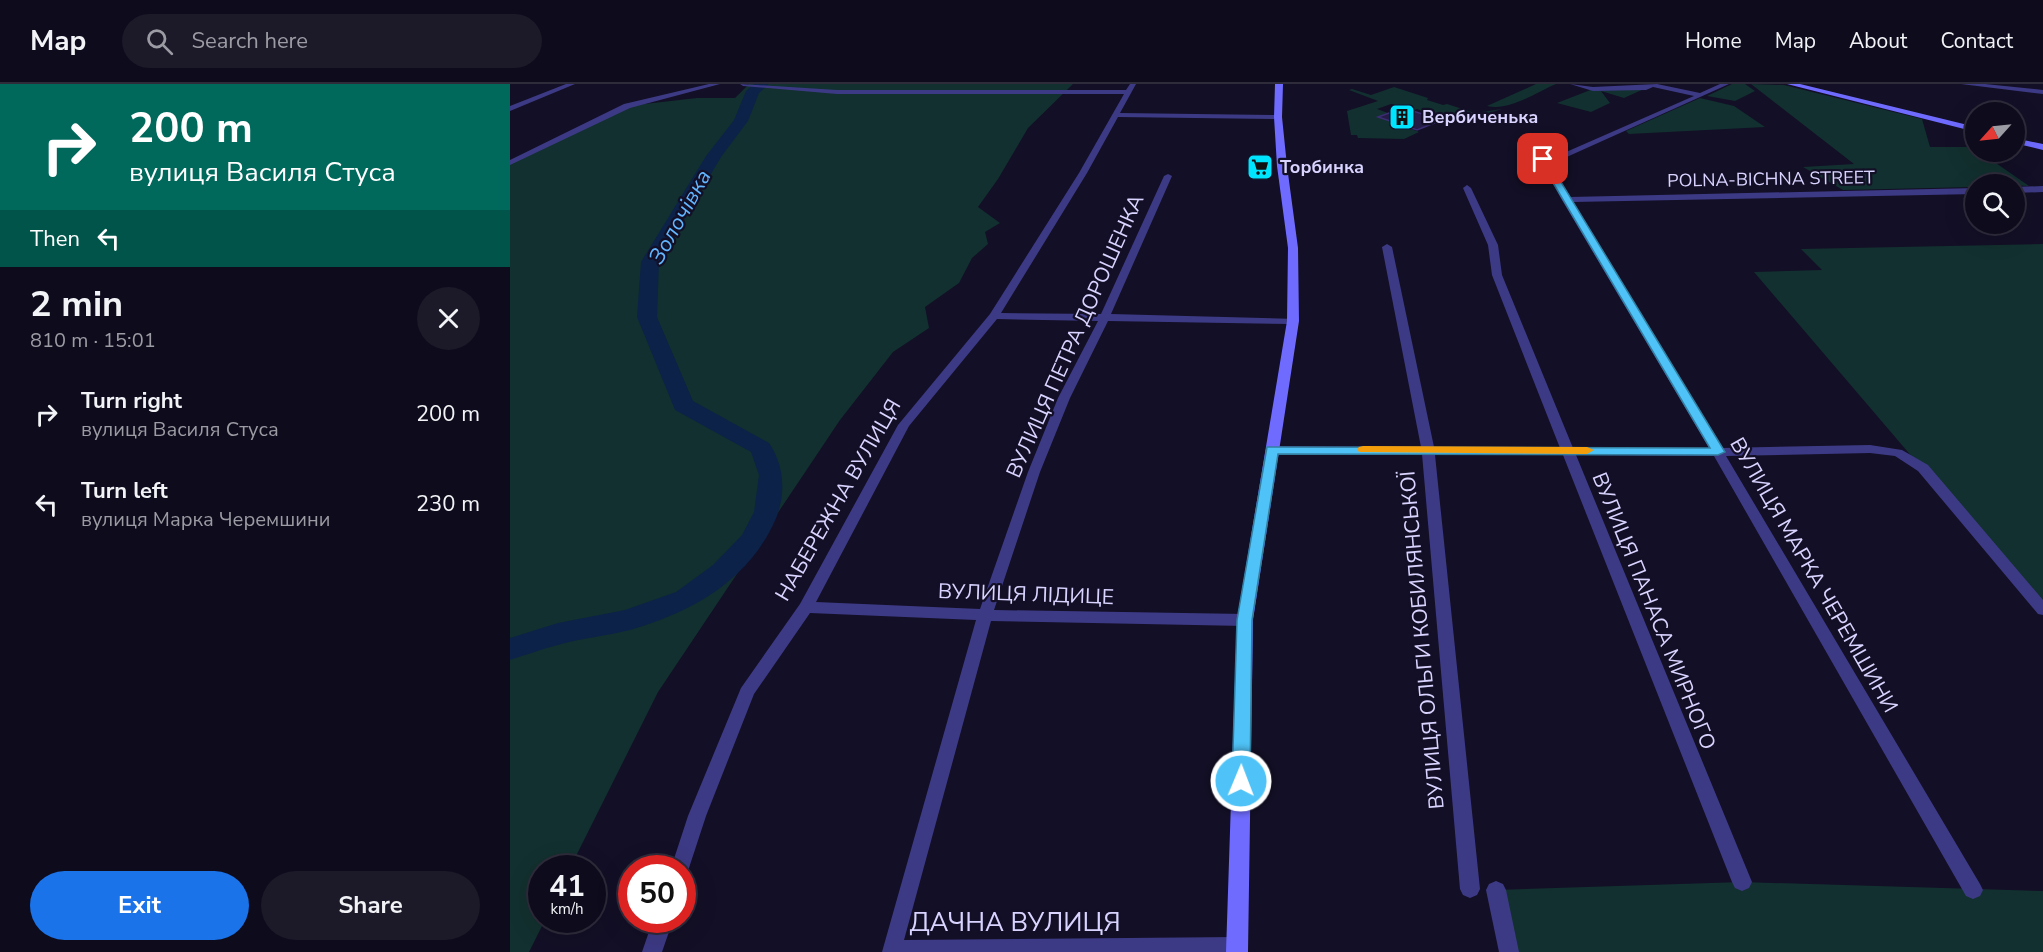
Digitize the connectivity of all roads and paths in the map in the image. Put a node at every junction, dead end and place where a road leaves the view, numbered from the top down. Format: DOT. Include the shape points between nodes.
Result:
graph roads {
  1 [pos="572,84"];
  2 [pos="717,84"];
  3 [pos="743,84"];
  4 [pos="1279,84"];
  5 [pos="1573,84"];
  6 [pos="1726,84"];
  7 [pos="1791,84"];
  8 [pos="1964,84"];
  9 [pos="1130,88"];
  10 [pos="2043,92"];
  11 [pos="1700,95"];
  12 [pos="510,109"];
  13 [pos="1114,115"];
  14 [pos="1278,117"];
  15 [pos="1965,127"];
  16 [pos="2025,143"];
  17 [pos="2043,147"];
  18 [pos="1560,158"];
  19 [pos="1543,159"];
  20 [pos="510,163"];
  21 [pos="1168,176"];
  22 [pos="1467,188"];
  23 [pos="2043,189"];
  24 [pos="2025,190"];
  25 [pos="1965,191"];
  26 [pos="1566,200"];
  27 [pos="1387,247"];
  28 [pos="994,316"];
  29 [pos="1105,317"];
  30 [pos="1293,321"];
  31 [pos="1428,449"];
  32 [pos="1272,450"];
  33 [pos="1566,450"];
  34 [pos="1718,452"];
  35 [pos="806,607"];
  36 [pos="2043,610"];
  37 [pos="985,615"];
  38 [pos="1245,620"];
  39 [pos="684,855"];
  40 [pos="1742,882"];
  41 [pos="1470,889"];
  42 [pos="1496,890"];
  43 [pos="1973,890"];
  44 [pos="659,933"];
  45 [pos="1237,950"];
  46 [pos="652,952"];
  47 [pos="1509,952"];
  1 -- 12 [label="street"];
  2 -- 20 [label="street" via="627,106"];
  3 -- 9 [label="street" via="837,93"];
  4 -- 14 [label="main road"];
  5 -- 11 [label="street" via="1593,89 1652,85"];
  6 -- 11 [label="street"];
  7 -- 15 [label="main road"];
  8 -- 10 [label="street"];
  9 -- 13 [label="street, НАБЕРЕЖНА ВУЛИЦЯ"];
  11 -- 18 [label="street"];
  13 -- 14 [label="street"];
  13 -- 28 [label="street, НАБЕРЕЖНА ВУЛИЦЯ" via="1083,173"];
  14 -- 30 [label="main road" via="1293,248"];
  16 -- 17 [label="main road"];
  19 -- 26 [label="street, ВУЛИЦЯ МАРКА ЧЕРЕМШИНИ"];
  21 -- 29 [label="street, ВУЛИЦЯ ПЕТРА ДОРОШЕНКА"];
  22 -- 33 [label="street, ВУЛИЦЯ ПАНАСА МИРНОГО" via="1493,245 1497,275"];
  23 -- 24 [label="street"];
  25 -- 26 [label="street, POLNA-BICHNA STREET"];
  26 -- 34 [label="street, ВУЛИЦЯ МАРКА ЧЕРЕМШИНИ"];
  27 -- 31 [label="street, ВУЛИЦЯ ОЛЬГИ КОБИЛЯНСЬКОЇ"];
  28 -- 29 [label="street"];
  28 -- 35 [label="street, НАБЕРЕЖНА ВУЛИЦЯ" via="904,425"];
  29 -- 30 [label="street"];
  29 -- 37 [label="street, ВУЛИЦЯ ПЕТРА ДОРОШЕНКА" via="1038,462"];
  30 -- 32 [label="main road"];
  31 -- 32 [label="street"];
  31 -- 33 [label="street"];
  31 -- 41 [label="street, ВУЛИЦЯ ОЛЬГИ КОБИЛЯНСЬКОЇ"];
  32 -- 38 [label="main road"];
  33 -- 34 [label="street"];
  33 -- 40 [label="street, ВУЛИЦЯ ПАНАСА МИРНОГО"];
  34 -- 36 [label="street" via="1870,449 1898,453 1923,468"];
  34 -- 43 [label="street, ВУЛИЦЯ МАРКА ЧЕРЕМШИНИ"];
  35 -- 37 [label="street, ВУЛИЦЯ ЛІДИЦЕ"];
  35 -- 39 [label="street, НАБЕРЕЖНА ВУЛИЦЯ" via="747,692"];
  37 -- 38 [label="street, ВУЛИЦЯ ЛІДИЦЕ"];
  37 -- 45 [label="street, ДАЧНА ВУЛИЦЯ" via="891,950"];
  38 -- 45 [label="main road"];
  42 -- 47 [label="street"];
  44 -- 46 [label="street"];
}
